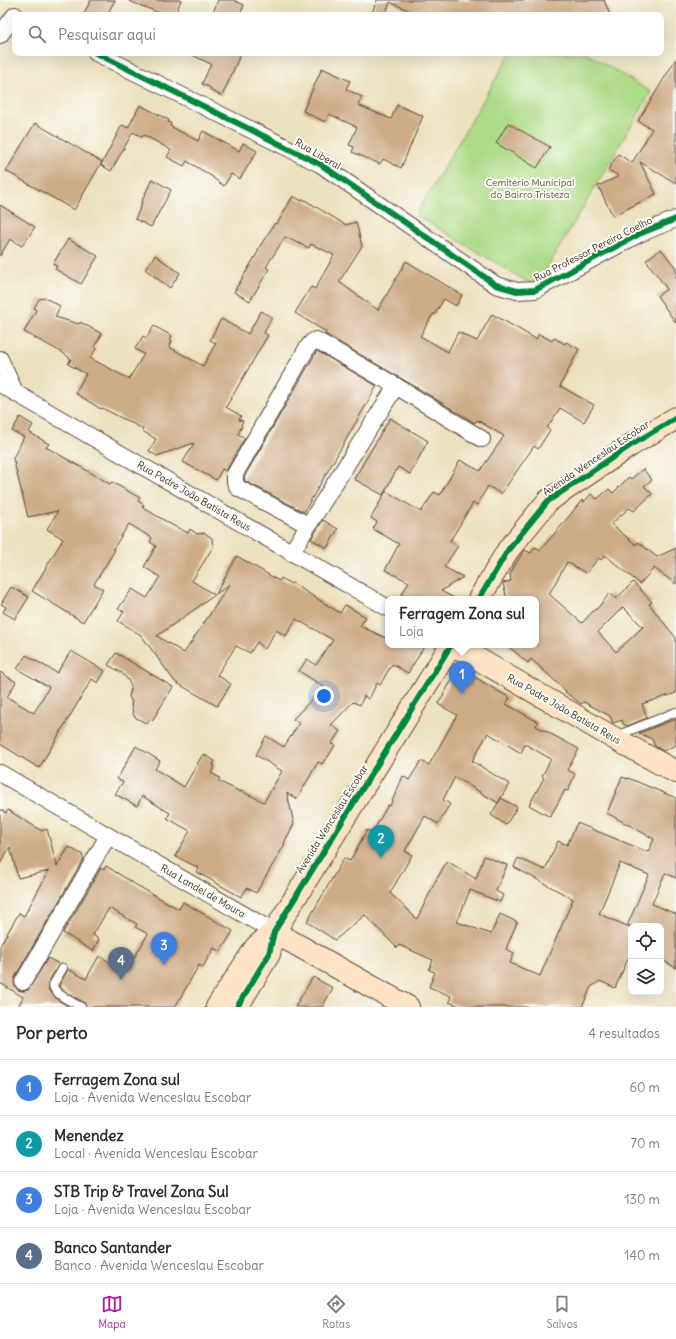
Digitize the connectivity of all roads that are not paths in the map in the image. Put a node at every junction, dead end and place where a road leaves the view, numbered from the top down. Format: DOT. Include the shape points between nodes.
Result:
graph roads {
  1 [pos="12,21"];
  2 [pos="0,35"];
  3 [pos="102,56"];
  4 [pos="676,219"];
  5 [pos="517,291"];
  6 [pos="0,359"];
  7 [pos="0,384"];
  8 [pos="396,386"];
  9 [pos="15,392"];
  10 [pos="676,418"];
  11 [pos="482,439"];
  12 [pos="308,525"];
  13 [pos="291,553"];
  14 [pos="481,596"];
  15 [pos="385,606"];
  16 [pos="450,648"];
  17 [pos="457,648"];
  18 [pos="676,712"];
  19 [pos="612,738"];
  20 [pos="676,772"];
  21 [pos="2,779"];
  22 [pos="108,836"];
  23 [pos="274,932"];
  24 [pos="63,968"];
  25 [pos="24,982"];
  26 [pos="81,1007"];
  27 [pos="217,1007"];
  28 [pos="238,1007"];
  29 [pos="408,1007"];
  1 -- 2 [label="street"];
  3 -- 5 [label="street, Rua Liberal" via="320,164 496,285"];
  4 -- 5 [label="street, Rua Professor Pereira Coelho" via="639,234 535,290"];
  6 -- 9 [label="street"];
  7 -- 9 [label="street, Rua Padre João Batista Reus"];
  8 -- 11 [label="street"];
  8 -- 12 [label="street"];
  8 -- 12 [label="street" via="316,340 306,348 235,474 235,482 238,488"];
  9 -- 13 [label="street, Rua Padre João Batista Reus"];
  10 -- 14 [label="main road, Avenida Wenceslau Escobar" via="548,501 508,550"];
  12 -- 13 [label="street"];
  13 -- 15 [label="street, Rua Padre João Batista Reus"];
  16 -- 23 [label="main road, Avenida Wenceslau Escobar"];
  17 -- 19 [label="main road, Rua Padre João Batista Reus"];
  18 -- 19 [label="lane"];
  19 -- 20 [label="main road, Rua Padre João Batista Reus"];
  21 -- 22 [label="street, Rua Landel de Moura"];
  22 -- 23 [label="street, Rua Landel de Moura"];
  22 -- 25 [label="street"];
  23 -- 27 [label="main road, Avenida Wenceslau Escobar" via="256,947"];
  23 -- 28 [label="main road, Avenida Wenceslau Escobar" via="269,954"];
  23 -- 29 [label="main road, Rua Landel de Moura"];
  24 -- 26 [label="lane" via="53,985 54,988 56,992"];
}
